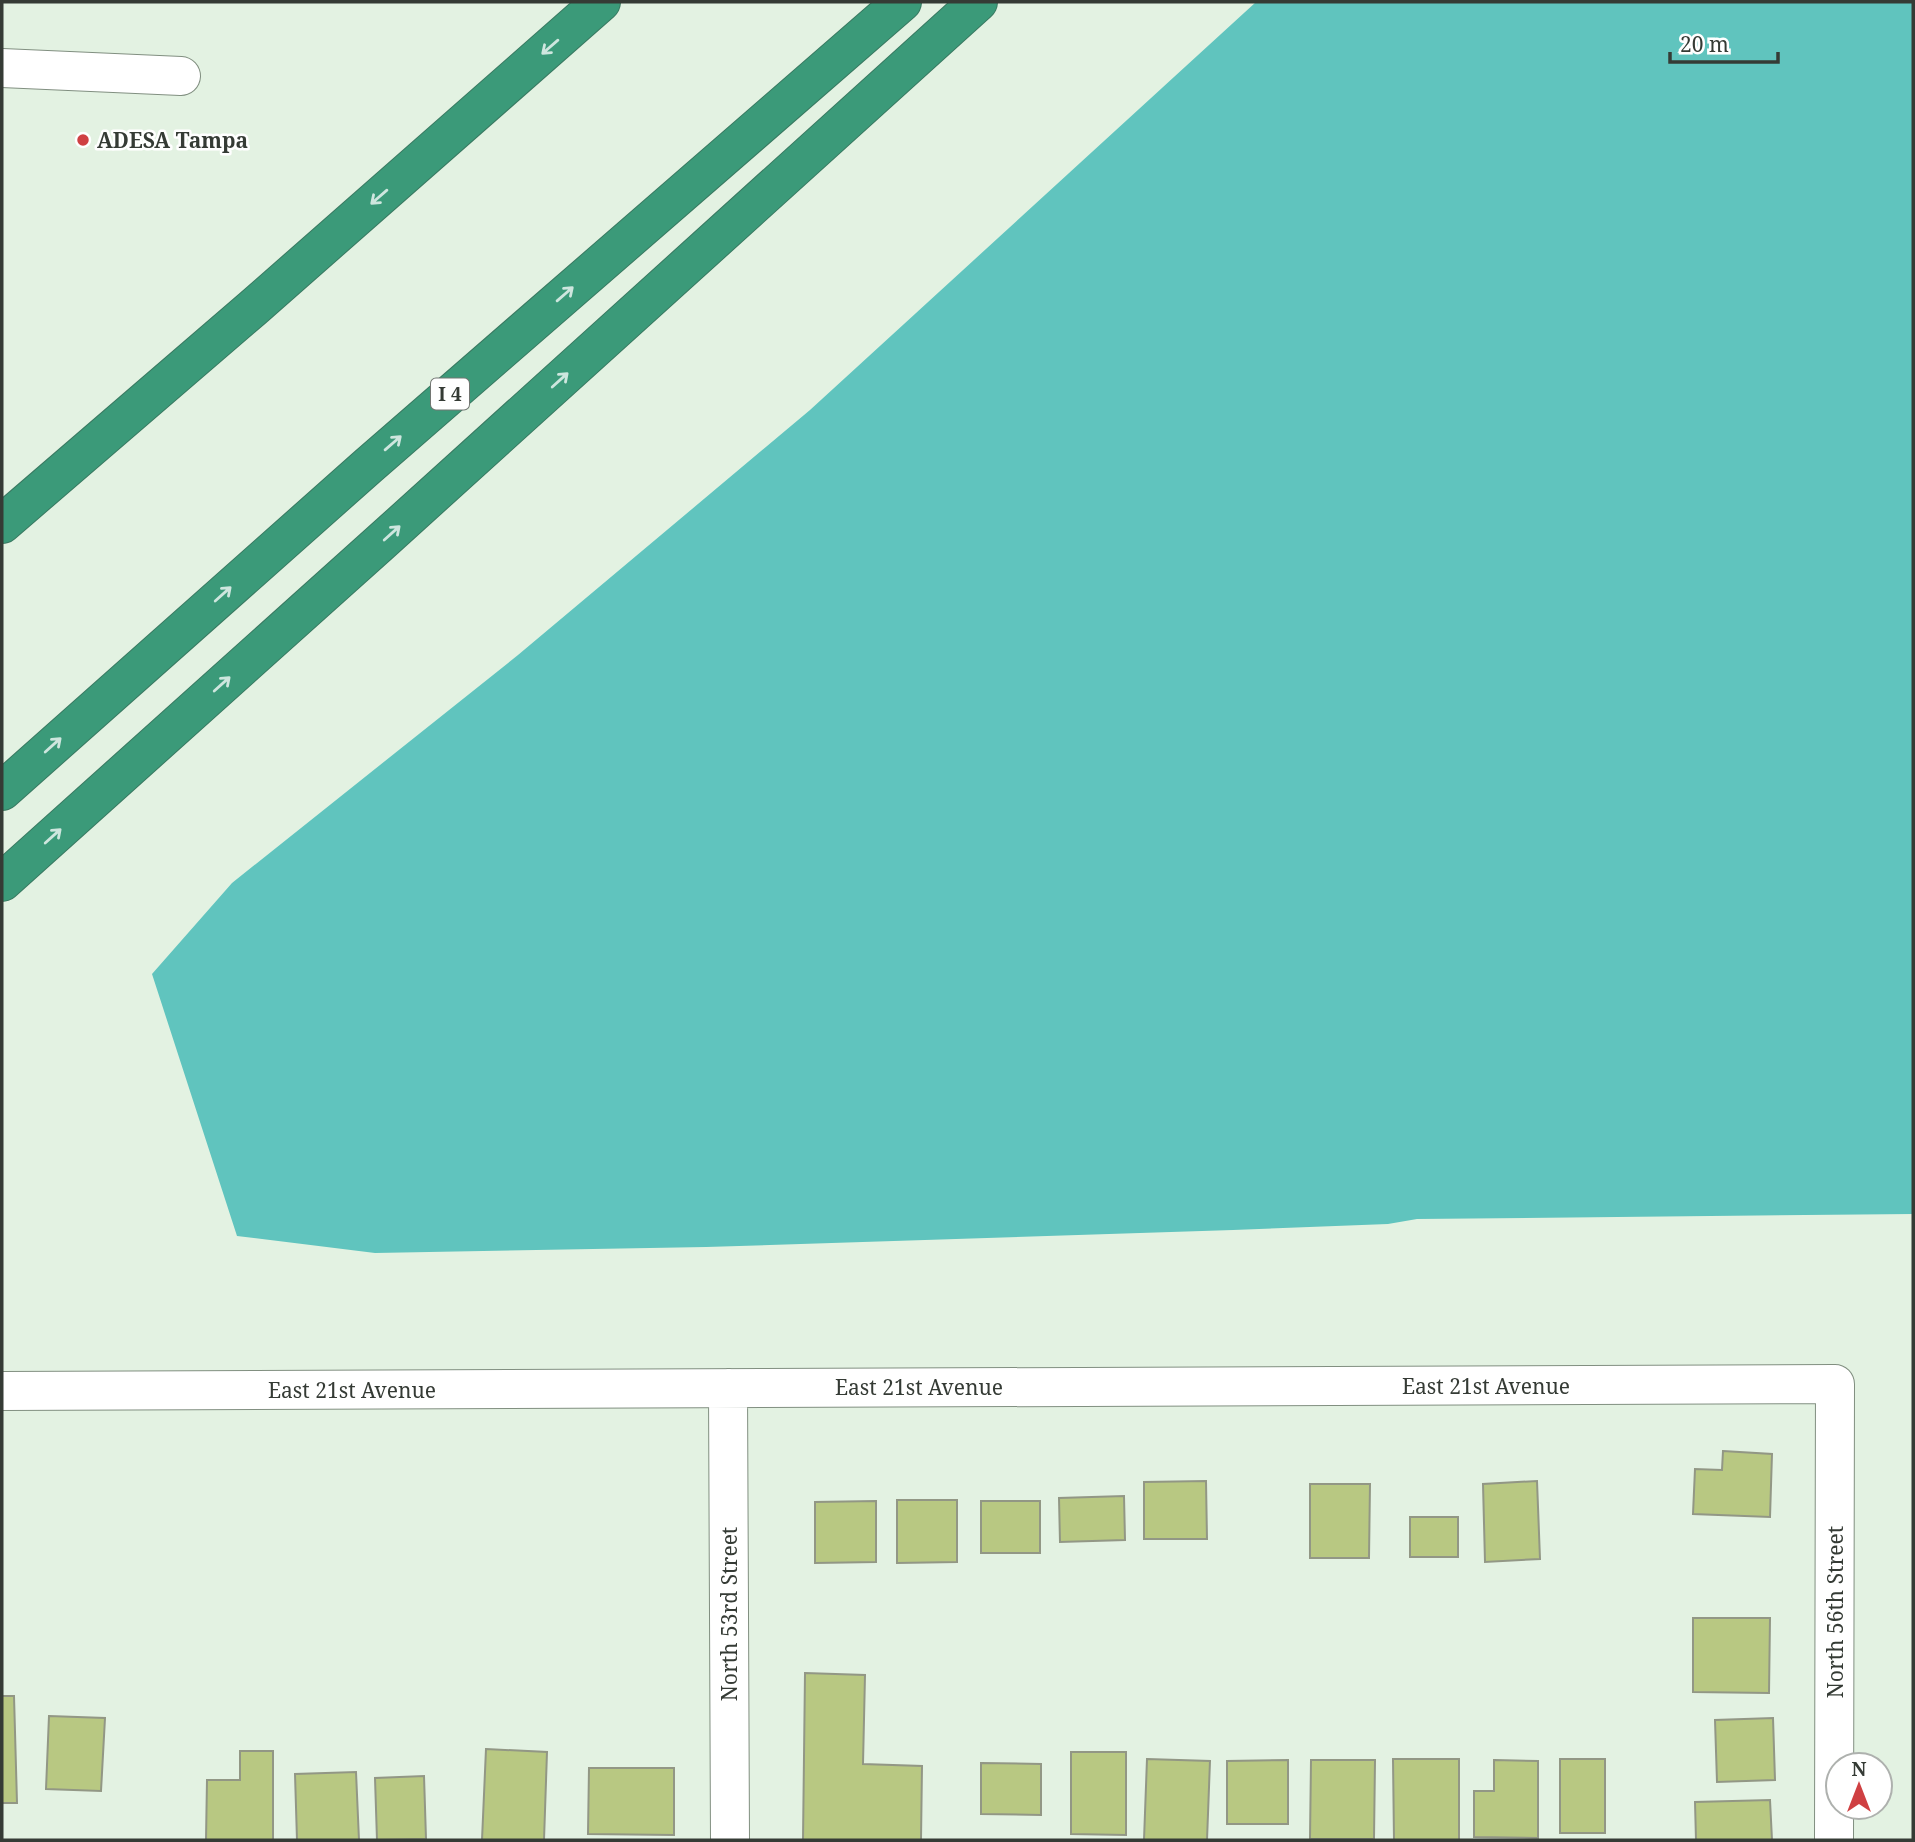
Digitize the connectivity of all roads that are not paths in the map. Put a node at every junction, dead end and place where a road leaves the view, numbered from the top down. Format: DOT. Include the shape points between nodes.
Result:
graph roads {
  1 [pos="601,2"];
  2 [pos="902,2"];
  3 [pos="978,2"];
  4 [pos="2,68"];
  5 [pos="181,76"];
  6 [pos="253,308"];
  7 [pos="2,491"];
  8 [pos="2,524"];
  9 [pos="2,791"];
  10 [pos="2,882"];
  11 [pos="1835,1384"];
  12 [pos="728,1388"];
  13 [pos="2,1391"];
  14 [pos="730,1840"];
  15 [pos="1834,1840"];
  1 -- 6 [label="highway, one-way"];
  9 -- 2 [label="highway, I 4, one-way"];
  10 -- 3 [label="highway, one-way"];
  4 -- 5 [label="street"];
  6 -- 7 [label="highway"];
  6 -- 8 [label="highway"];
  11 -- 12 [label="street, East 21st Avenue"];
  11 -- 15 [label="street, North 56th Street"];
  12 -- 13 [label="street, East 21st Avenue"];
  12 -- 14 [label="street, North 53rd Street"];
}
